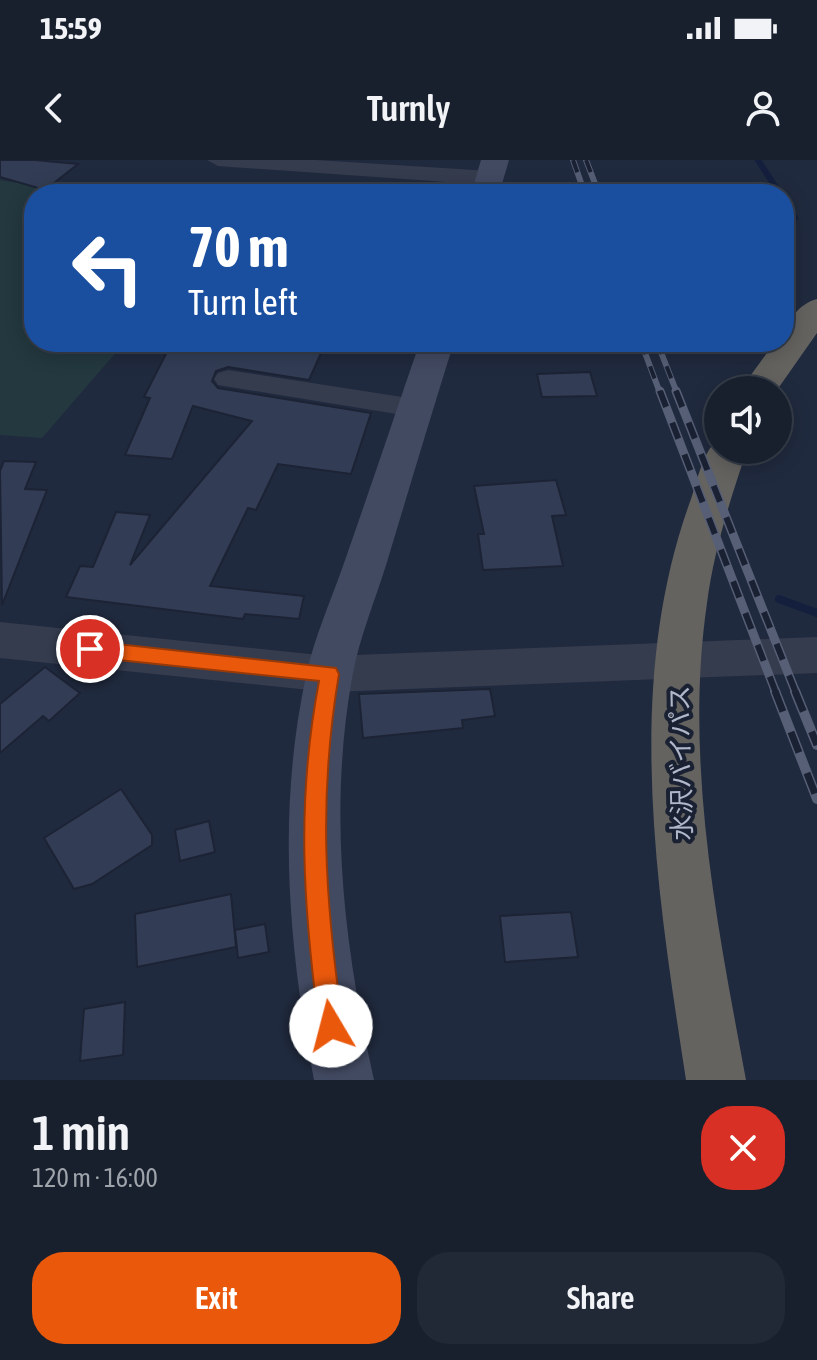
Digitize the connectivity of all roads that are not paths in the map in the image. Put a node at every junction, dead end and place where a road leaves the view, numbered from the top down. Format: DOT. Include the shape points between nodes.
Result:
graph roads {
  1 [pos="218,160"];
  2 [pos="490,177"];
  3 [pos="817,309"];
  4 [pos="794,340"];
  5 [pos="434,352"];
  6 [pos="785,352"];
  7 [pos="767,376"];
  8 [pos="228,379"];
  9 [pos="415,408"];
  10 [pos="723,464"];
  11 [pos="0,640"];
  12 [pos="817,655"];
  13 [pos="329,674"];
  14 [pos="344,1080"];
  15 [pos="716,1080"];
  1 -- 2 [label="street"];
  3 -- 4 [label="highway"];
  5 -- 9 [label="main road"];
  6 -- 7 [label="highway"];
  8 -- 9 [label="street"];
  9 -- 13 [label="main road"];
  10 -- 15 [label="highway, 水沢バイパス" via="698,535 679,627 677,764 687,912"];
  11 -- 13 [label="street"];
  12 -- 13 [label="street"];
  13 -- 14 [label="main road" via="318,739 315,874 321,951"];
}
